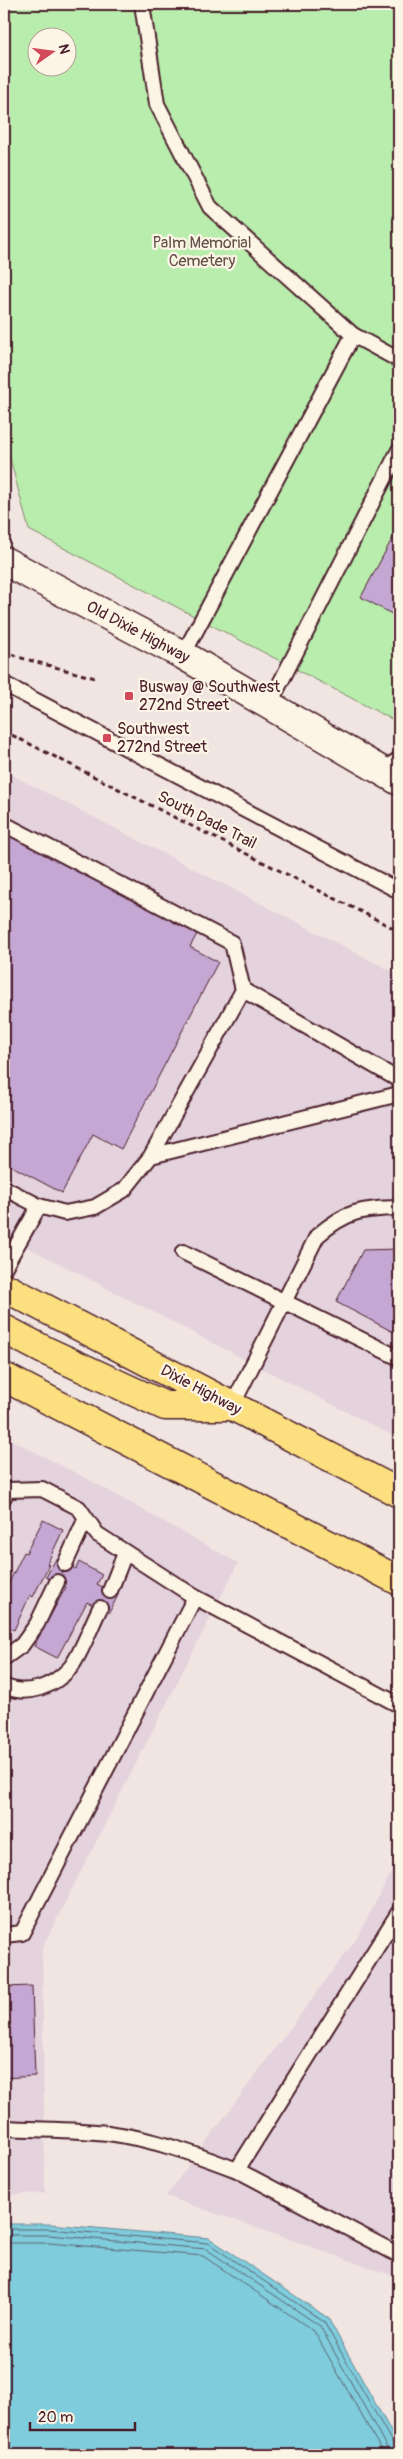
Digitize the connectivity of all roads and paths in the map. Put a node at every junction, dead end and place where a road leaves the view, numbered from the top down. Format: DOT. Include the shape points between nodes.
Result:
graph roads {
  1 [pos="142,4"];
  2 [pos="353,335"];
  3 [pos="399,360"];
  4 [pos="399,450"];
  5 [pos="4,561"];
  6 [pos="4,650"];
  7 [pos="183,655"];
  8 [pos="95,678"];
  9 [pos="4,684"];
  10 [pos="268,707"];
  11 [pos="4,731"];
  12 [pos="393,771"];
  13 [pos="4,824"];
  14 [pos="399,890"];
  15 [pos="399,931"];
  16 [pos="243,990"];
  17 [pos="399,1080"];
  18 [pos="399,1094"];
  19 [pos="151,1156"];
  20 [pos="4,1188"];
  21 [pos="39,1206"];
  22 [pos="399,1208"];
  23 [pos="183,1252"];
  24 [pos="4,1268"];
  25 [pos="4,1287"];
  26 [pos="284,1303"];
  27 [pos="4,1329"];
  28 [pos="399,1358"];
  29 [pos="4,1377"];
  30 [pos="232,1406"];
  31 [pos="399,1493"];
  32 [pos="4,1497"];
  33 [pos="86,1518"];
  34 [pos="125,1553"];
  35 [pos="65,1564"];
  36 [pos="399,1581"];
  37 [pos="57,1582"];
  38 [pos="110,1591"];
  39 [pos="195,1597"];
  40 [pos="100,1608"];
  41 [pos="4,1658"];
  42 [pos="4,1686"];
  43 [pos="399,1705"];
  44 [pos="399,1912"];
  45 [pos="4,1935"];
  46 [pos="4,2128"];
  47 [pos="237,2170"];
  48 [pos="399,2255"];
  1 -- 2 [label="lane" via="157,104 210,208"];
  2 -- 3 [label="lane"];
  2 -- 7 [label="lane"];
  4 -- 10 [label="lane"];
  5 -- 7 [label="street, Old Dixie Highway"];
  6 -- 8 [label="path" via="18,657"];
  7 -- 10 [label="street, Old Dixie Highway"];
  9 -- 14 [label="lane"];
  10 -- 12 [label="street, Old Dixie Highway"];
  11 -- 15 [label="path, South Dade Trail"];
  13 -- 16 [label="lane" via="232,943"];
  16 -- 17 [label="lane"];
  16 -- 19 [label="lane"];
  18 -- 19 [label="lane"];
  19 -- 21 [label="lane" via="124,1190 95,1207 64,1213"];
  20 -- 21 [label="lane"];
  21 -- 24 [label="lane"];
  22 -- 26 [label="lane" via="363,1209 334,1221 317,1236"];
  23 -- 26 [label="lane"];
  25 -- 30 [label="highway, Dixie Highway"];
  26 -- 28 [label="lane"];
  26 -- 30 [label="lane"];
  27 -- 30 [label="highway" via="165,1406"];
  29 -- 36 [label="highway"];
  30 -- 31 [label="highway, Dixie Highway"];
  32 -- 33 [label="lane" via="7,1490 42,1489 79,1508"];
  33 -- 34 [label="lane" via="97,1534"];
  33 -- 35 [label="lane"];
  34 -- 38 [label="lane"];
  34 -- 39 [label="lane"];
  37 -- 41 [label="lane" via="37,1624 22,1646"];
  39 -- 43 [label="lane"];
  39 -- 45 [label="lane" via="22,1933"];
  40 -- 42 [label="lane" via="71,1668 48,1685 34,1690 14,1691"];
  44 -- 47 [label="lane"];
  46 -- 47 [label="lane" via="108,2133 153,2141"];
  47 -- 48 [label="lane"];
}
